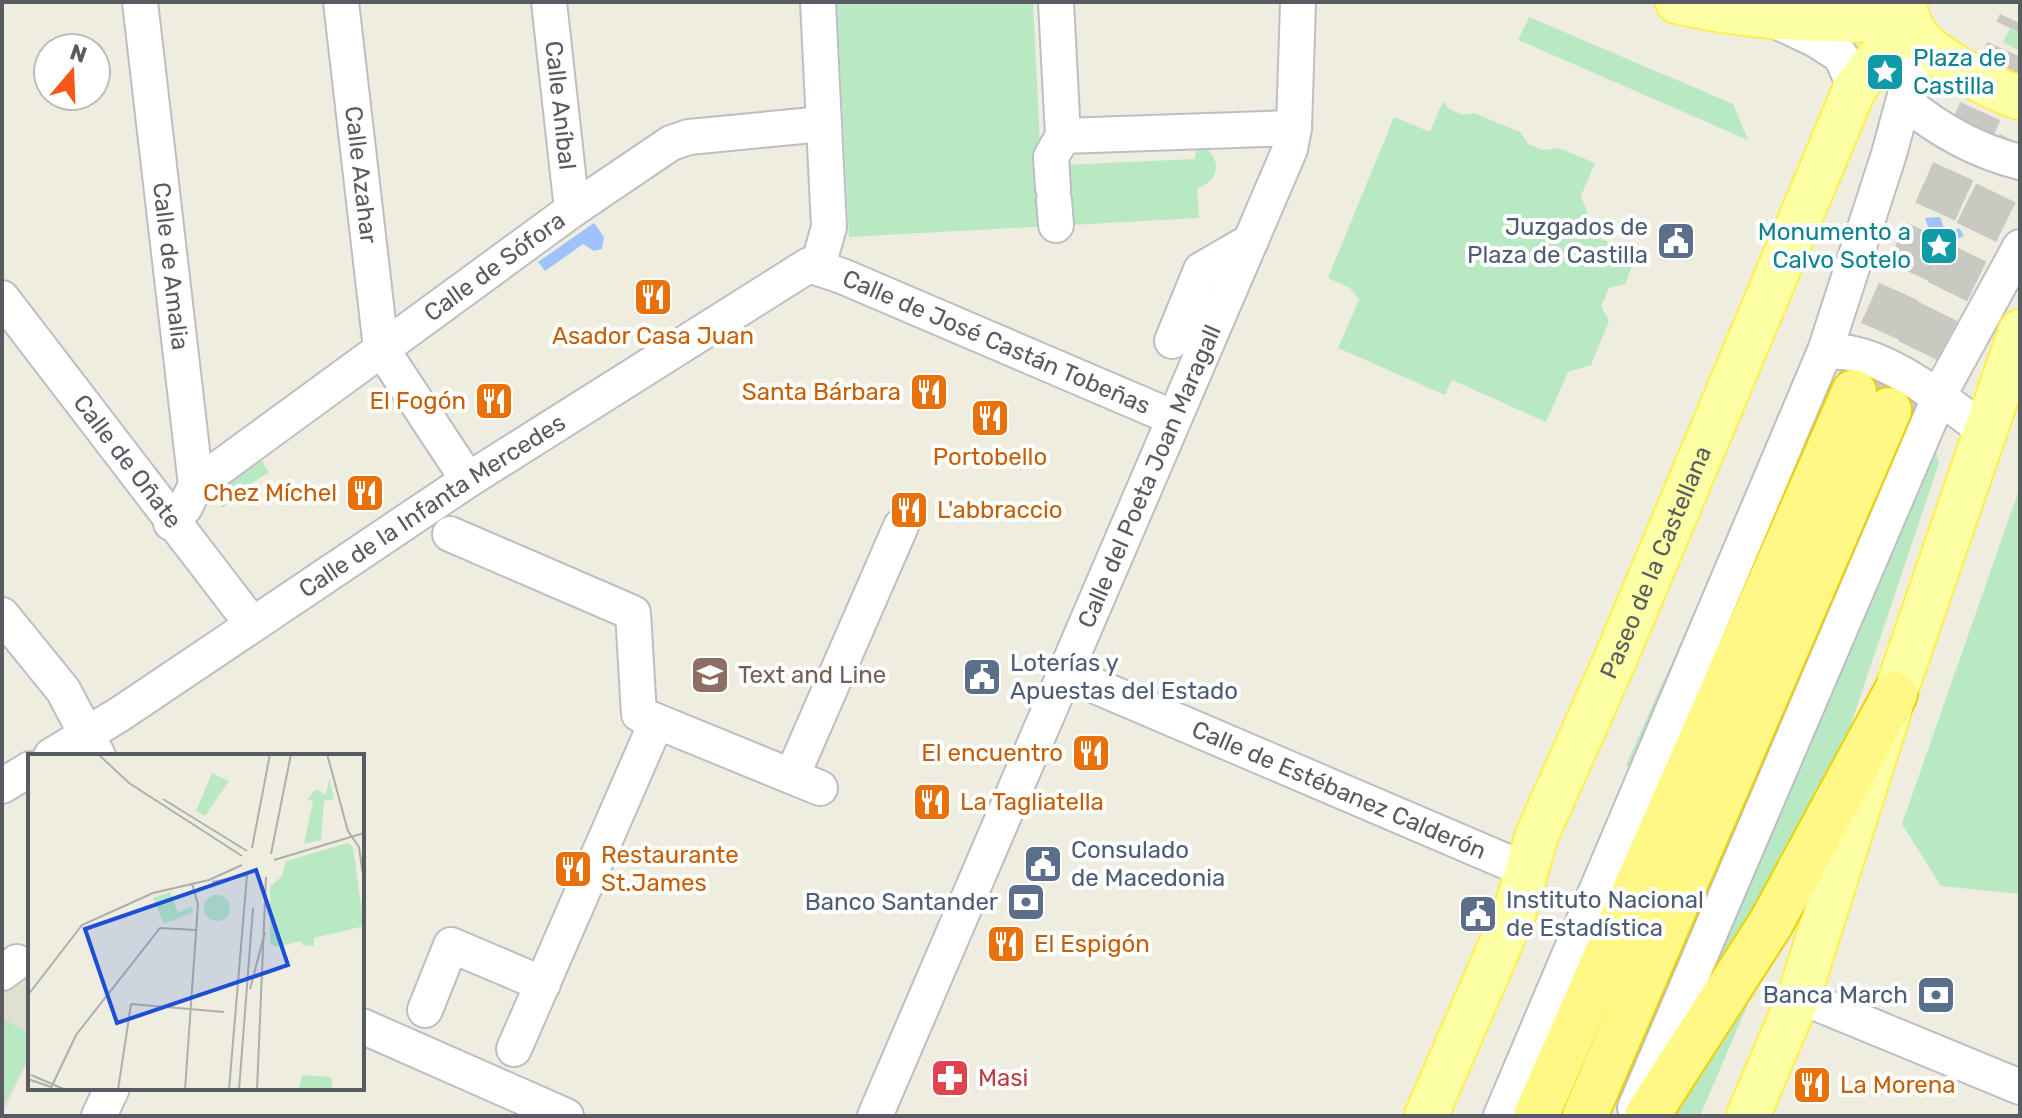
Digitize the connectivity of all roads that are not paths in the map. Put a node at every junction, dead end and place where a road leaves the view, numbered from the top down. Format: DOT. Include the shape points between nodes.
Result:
graph roads {
  1 [pos="140,2"];
  2 [pos="341,2"];
  3 [pos="549,2"];
  4 [pos="818,2"];
  5 [pos="1056,2"];
  6 [pos="1298,2"];
  7 [pos="1677,2"];
  8 [pos="1765,15"];
  9 [pos="1911,21"];
  10 [pos="1855,88"];
  11 [pos="2020,98"];
  12 [pos="1905,102"];
  13 [pos="823,124"];
  14 [pos="1294,128"];
  15 [pos="1063,136"];
  16 [pos="2020,162"];
  17 [pos="1879,183"];
  18 [pos="1055,204"];
  19 [pos="572,210"];
  20 [pos="1251,241"];
  21 [pos="2020,247"];
  22 [pos="818,266"];
  23 [pos="2,298"];
  24 [pos="2020,331"];
  25 [pos="1172,341"];
  26 [pos="381,348"];
  27 [pos="1824,353"];
  28 [pos="1940,397"];
  29 [pos="1174,418"];
  30 [pos="1985,431"];
  31 [pos="468,480"];
  32 [pos="196,485"];
  33 [pos="434,503"];
  34 [pos="171,523"];
  35 [pos="901,526"];
  36 [pos="450,534"];
  37 [pos="566,559"];
  38 [pos="2,615"];
  39 [pos="252,624"];
  40 [pos="1065,673"];
  41 [pos="1895,694"];
  42 [pos="656,723"];
  43 [pos="92,746"];
  44 [pos="72,754"];
  45 [pos="1526,870"];
  46 [pos="543,984"];
  47 [pos="1799,996"];
  48 [pos="425,1010"];
  49 [pos="364,1027"];
  50 [pos="514,1049"];
  51 [pos="1527,1058"];
  52 [pos="2020,1087"];
  53 [pos="111,1090"];
  54 [pos="99,1116"];
  55 [pos="566,1116"];
  56 [pos="875,1116"];
  57 [pos="1426,1116"];
  58 [pos="1501,1116"];
  59 [pos="1511,1116"];
  60 [pos="1536,1116"];
  61 [pos="1585,1116"];
  62 [pos="1631,1116"];
  63 [pos="1647,1116"];
  64 [pos="1748,1116"];
  1 -- 32 [label="street, Calle de Amalia"];
  2 -- 26 [label="street, Calle Azahar"];
  3 -- 19 [label="street, Calle Aníbal"];
  4 -- 13 [label="street"];
  5 -- 15 [label="street"];
  6 -- 14 [label="street, Calle del Poeta Joan Maragall"];
  7 -- 8 [label="main road"];
  8 -- 9 [label="main road"];
  8 -- 10 [label="street" via="1841,56"];
  9 -- 10 [label="main road, Paseo de la Castellana"];
  9 -- 11 [label="main road" via="1986,85"];
  9 -- 12 [label="street"];
  10 -- 45 [label="main road, Paseo de la Castellana"];
  12 -- 16 [label="street" via="1971,146"];
  12 -- 17 [label="street"];
  13 -- 19 [label="street, Calle de Sófora" via="679,139"];
  13 -- 22 [label="street" via="829,227"];
  14 -- 15 [label="street"];
  14 -- 20 [label="street, Calle del Poeta Joan Maragall"];
  15 -- 18 [label="street" via="1051,157"];
  17 -- 27 [label="street"];
  17 -- 51 [label="street" via="1863,200 1585,857"];
  19 -- 26 [label="street, Calle de Sófora"];
  20 -- 25 [label="street" via="1201,270"];
  20 -- 29 [label="street, Calle del Poeta Joan Maragall"];
  21 -- 28 [label="street"];
  22 -- 29 [label="street, Calle de José Castán Tobeñas"];
  22 -- 31 [label="street, Calle de la Infanta Mercedes" via="800,268"];
  23 -- 34 [label="street, Calle de Oñate"];
  24 -- 30 [label="main road"];
  26 -- 31 [label="street"];
  26 -- 32 [label="street, Calle de Sófora"];
  27 -- 28 [label="street" via="1835,350 1884,365"];
  27 -- 51 [label="street"];
  28 -- 30 [label="street"];
  28 -- 62 [label="street"];
  29 -- 40 [label="street, Calle del Poeta Joan Maragall"];
  30 -- 41 [label="main road"];
  31 -- 33 [label="street, Calle de la Infanta Mercedes"];
  32 -- 34 [label="street"];
  33 -- 37 [label="street"];
  33 -- 39 [label="street, Calle de la Infanta Mercedes"];
  34 -- 39 [label="street, Calle de Oñate"];
  35 -- 42 [label="street" via="806,782"];
  36 -- 42 [label="street" via="633,613 639,714"];
  38 -- 43 [label="street" via="63,690"];
  39 -- 43 [label="street, Calle de la Infanta Mercedes"];
  40 -- 45 [label="street, Calle de Estébanez Calderón"];
  40 -- 56 [label="street, Calle del Poeta Joan Maragall"];
  41 -- 47 [label="main road"];
  41 -- 63 [label="highway" via="1771,923"];
  42 -- 46 [label="street"];
  43 -- 44 [label="street, Calle de la Infanta Mercedes"];
  45 -- 57 [label="main road, Paseo de la Castellana" via="1515,911"];
  46 -- 48 [label="street" via="451,945"];
  46 -- 50 [label="street"];
  47 -- 52 [label="street"];
  47 -- 64 [label="main road"];
  49 -- 55 [label="street"];
  51 -- 58 [label="street"];
  51 -- 59 [label="highway"];
  53 -- 54 [label="street"];
  60 -- 61 [label="highway" via="1872,401"];
}
